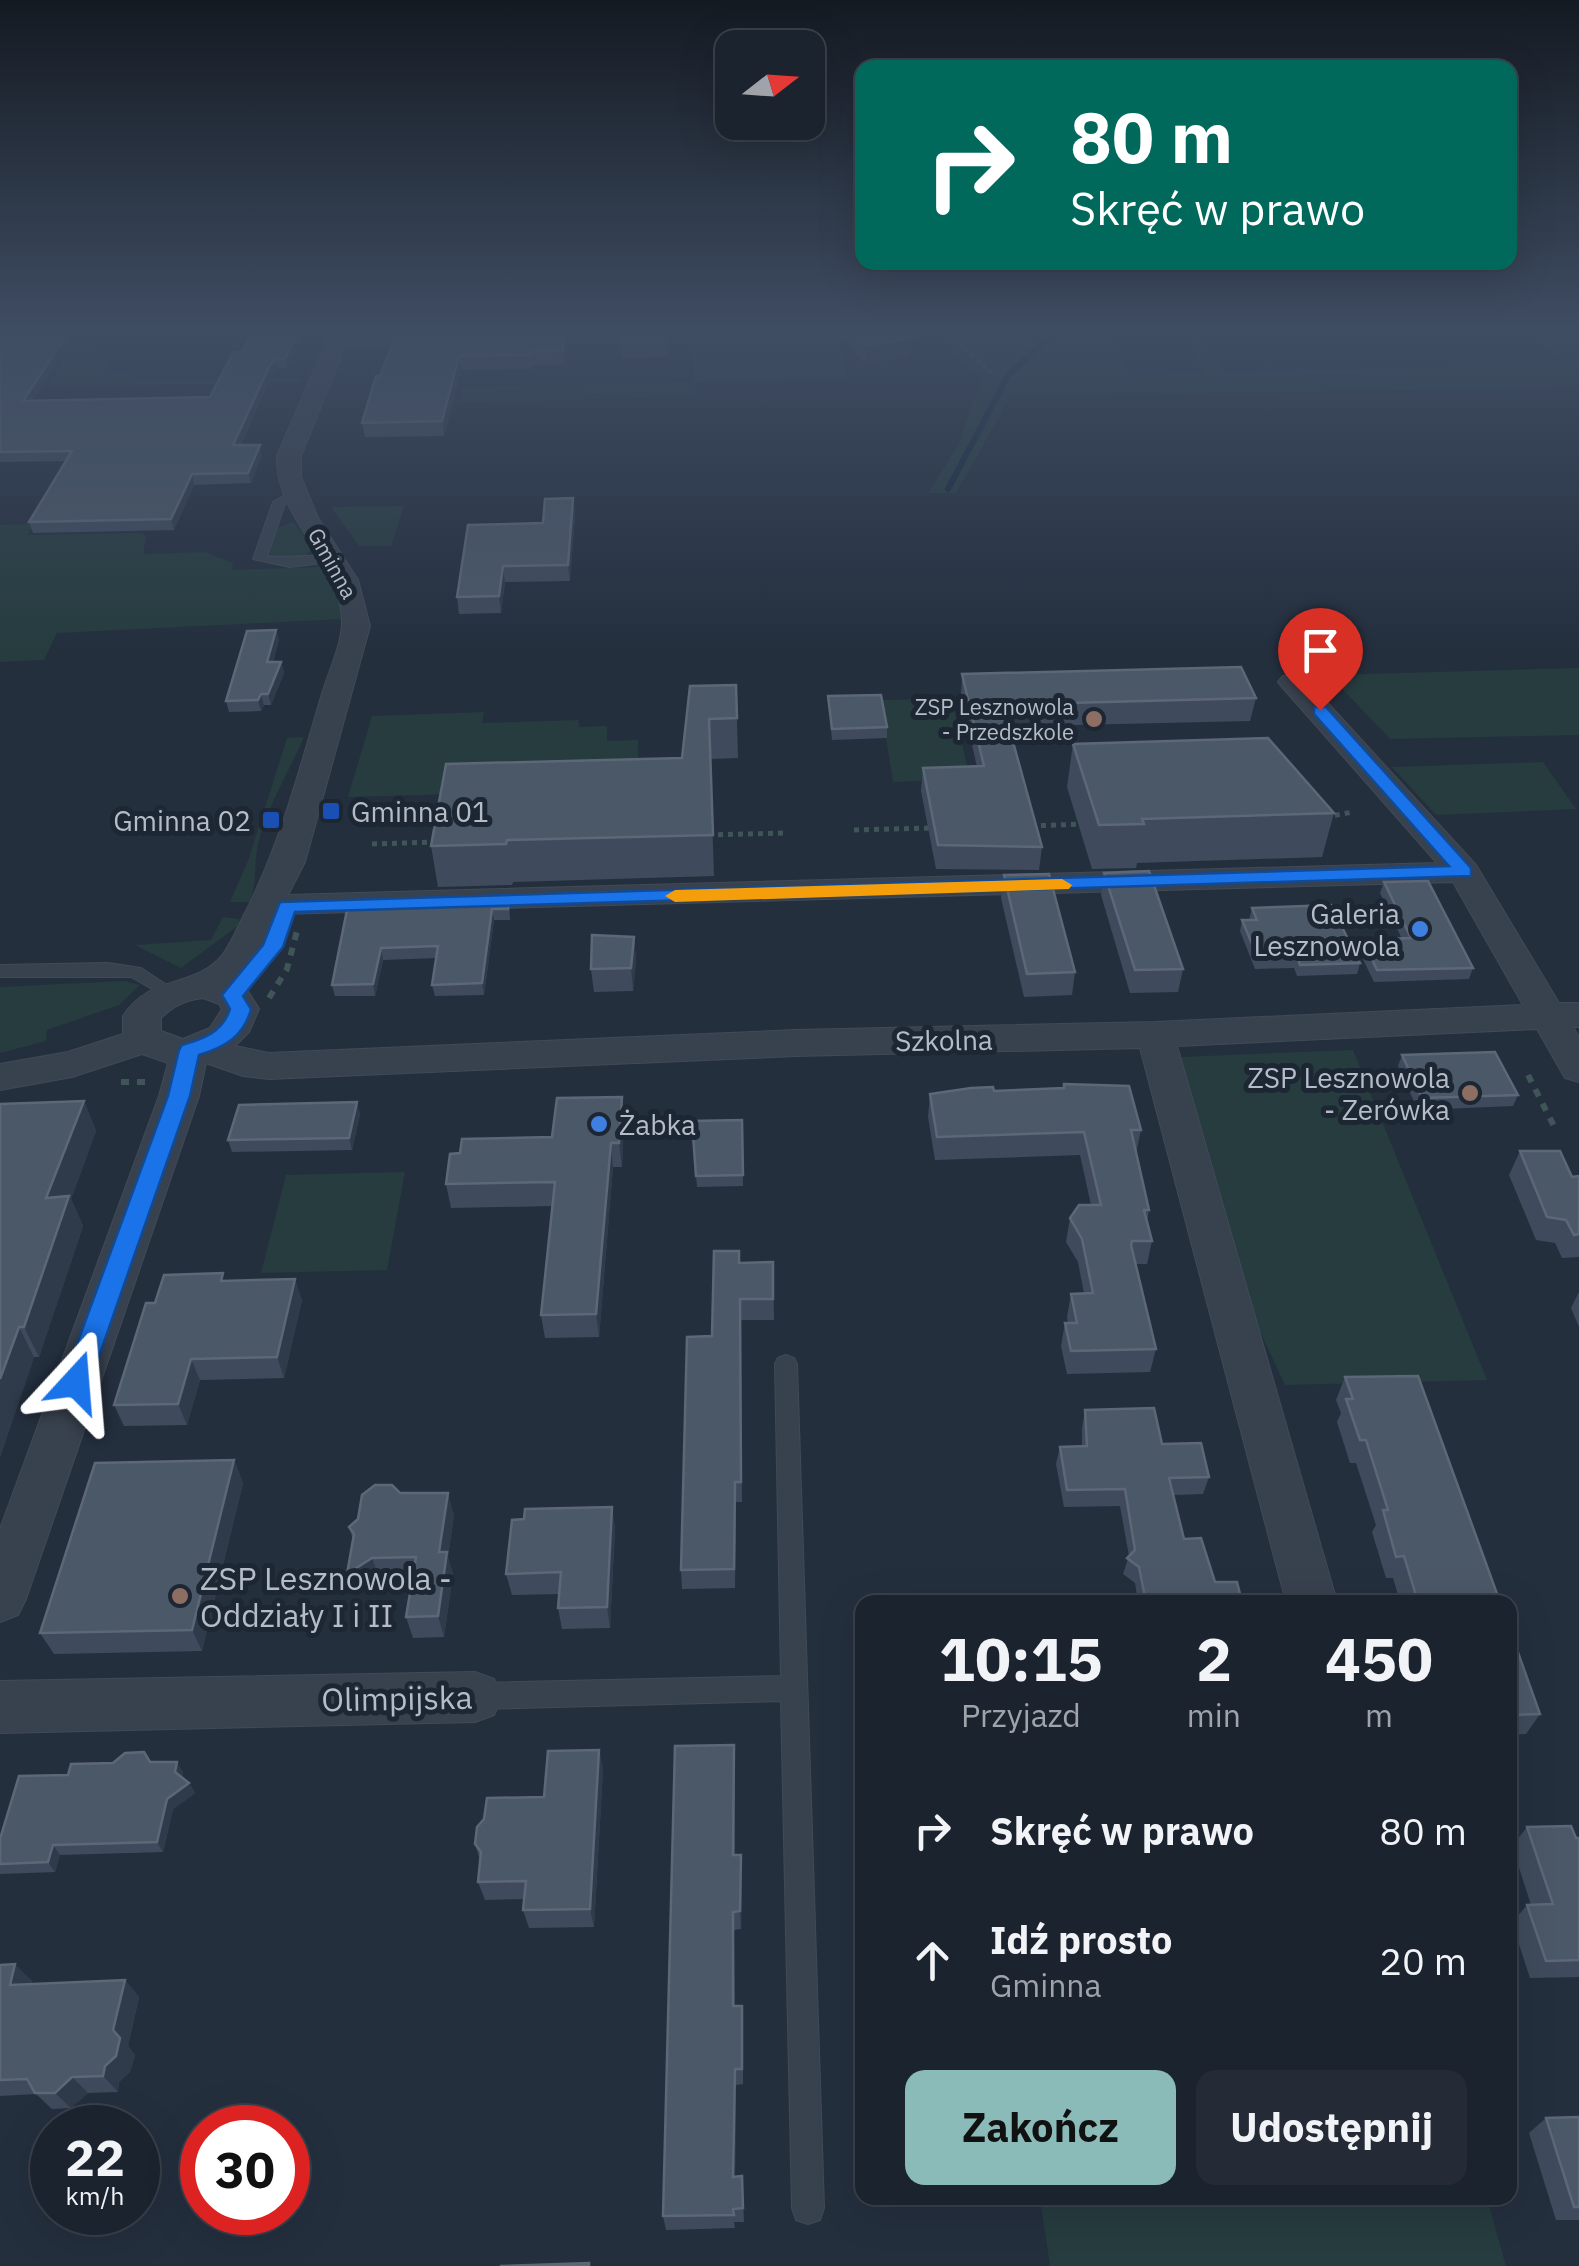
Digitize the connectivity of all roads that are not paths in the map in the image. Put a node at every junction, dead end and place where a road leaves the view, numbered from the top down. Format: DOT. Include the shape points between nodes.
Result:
graph roads {
  1 [pos="297,437"];
  2 [pos="300,504"];
  3 [pos="271,522"];
  4 [pos="334,558"];
  5 [pos="1293,682"];
  6 [pos="288,862"];
  7 [pos="1464,872"];
  8 [pos="287,906"];
  9 [pos="0,970"];
  10 [pos="170,993"];
  11 [pos="1565,1015"];
  12 [pos="214,1022"];
  13 [pos="142,1031"];
  14 [pos="1155,1035"];
  15 [pos="0,1062"];
  16 [pos="1579,1069"];
  17 [pos="0,1077"];
  18 [pos="786,1364"];
  19 [pos="1310,1595"];
  20 [pos="0,1599"];
  21 [pos="794,1688"];
  22 [pos="475,1696"];
  23 [pos="0,1706"];
  24 [pos="808,2208"];
  1 -- 2 [label="street" via="286,474"];
  2 -- 3 [label="lane"];
  2 -- 3 [label="lane" via="279,502"];
  2 -- 4 [label="street, Gminna"];
  3 -- 4 [label="lane" via="260,559 290,564"];
  4 -- 6 [label="street, Gminna" via="356,600 356,626"];
  5 -- 7 [label="street"];
  6 -- 8 [label="street, Gminna"];
  6 -- 12 [label="street, Gminna"];
  7 -- 8 [label="street"];
  7 -- 11 [label="street"];
  8 -- 12 [label="street, Gminna" via="273,947"];
  9 -- 10 [label="lane" via="108,968 135,972"];
  10 -- 12 [label="street"];
  10 -- 13 [label="street" via="150,1005"];
  11 -- 14 [label="street, Szkolna"];
  11 -- 16 [label="street"];
  12 -- 13 [label="street, Szkolna" via="166,1050"];
  12 -- 14 [label="street, Szkolna" via="242,1065 268,1068 796,1043"];
  12 -- 20 [label="street" via="179,1096"];
  13 -- 15 [label="street"];
  13 -- 17 [label="street" via="72,1064"];
  14 -- 19 [label="street"];
  18 -- 21 [label="lane"];
  21 -- 22 [label="lane, Olimpijska"];
  21 -- 24 [label="lane"];
  22 -- 23 [label="street, Olimpijska"];
}
